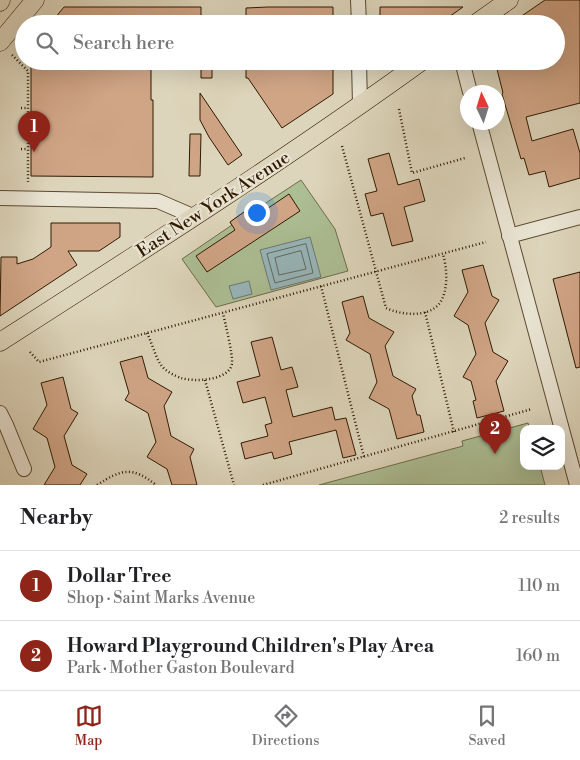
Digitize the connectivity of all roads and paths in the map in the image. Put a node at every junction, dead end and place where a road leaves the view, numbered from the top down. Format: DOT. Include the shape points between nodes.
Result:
graph roads {
  1 [pos="35,0"];
  2 [pos="358,0"];
  3 [pos="509,0"];
  4 [pos="22,15"];
  5 [pos="359,15"];
  6 [pos="488,15"];
  7 [pos="15,24"];
  8 [pos="0,42"];
  9 [pos="12,55"];
  10 [pos="15,58"];
  11 [pos="27,70"];
  12 [pos="359,70"];
  13 [pos="410,70"];
  14 [pos="464,70"];
  15 [pos="468,85"];
  16 [pos="360,106"];
  17 [pos="21,108"];
  18 [pos="28,108"];
  19 [pos="399,109"];
  20 [pos="480,130"];
  21 [pos="342,146"];
  22 [pos="21,149"];
  23 [pos="28,149"];
  24 [pos="465,158"];
  25 [pos="28,182"];
  26 [pos="0,198"];
  27 [pos="195,216"];
  28 [pos="580,217"];
  29 [pos="510,236"];
  30 [pos="486,242"];
  31 [pos="443,254"];
  32 [pos="375,272"];
  33 [pos="321,286"];
  34 [pos="425,312"];
  35 [pos="223,313"];
  36 [pos="147,333"];
  37 [pos="0,342"];
  38 [pos="30,352"];
  39 [pos="206,380"];
  40 [pos="532,409"];
  41 [pos="0,413"];
  42 [pos="454,432"];
  43 [pos="364,458"];
  44 [pos="24,469"];
  45 [pos="96,485"];
  46 [pos="156,485"];
  47 [pos="234,485"];
  48 [pos="263,485"];
  49 [pos="577,485"];
  1 -- 4 [label="main road"];
  2 -- 5 [label="street"];
  3 -- 6 [label="main road"];
  7 -- 8 [label="main road"];
  9 -- 10 [label="path"];
  11 -- 18 [label="path"];
  12 -- 16 [label="street"];
  13 -- 16 [label="main road, East New York Avenue"];
  14 -- 15 [label="street"];
  16 -- 27 [label="main road, East New York Avenue"];
  17 -- 18 [label="path"];
  18 -- 23 [label="path"];
  19 -- 24 [label="path" via="412,174"];
  20 -- 29 [label="street"];
  21 -- 32 [label="path"];
  22 -- 23 [label="path"];
  23 -- 25 [label="path"];
  26 -- 27 [label="street" via="158,201"];
  27 -- 37 [label="main road, East New York Avenue"];
  28 -- 29 [label="street"];
  29 -- 49 [label="street"];
  30 -- 31 [label="path"];
  31 -- 32 [label="path"];
  31 -- 34 [label="path" via="445,289 438,305"];
  32 -- 33 [label="path"];
  32 -- 34 [label="path" via="386,308 412,315"];
  33 -- 35 [label="path"];
  33 -- 43 [label="path"];
  34 -- 42 [label="path"];
  35 -- 36 [label="path"];
  35 -- 39 [label="path" via="232,363 228,371 218,378"];
  36 -- 38 [label="path" via="39,362"];
  36 -- 39 [label="path" via="162,366 170,373 180,378"];
  39 -- 47 [label="path"];
  40 -- 42 [label="path"];
  41 -- 44 [label="street"];
  42 -- 43 [label="path"];
  43 -- 48 [label="path"];
  45 -- 46 [label="path" via="126,471 143,475"];
}
